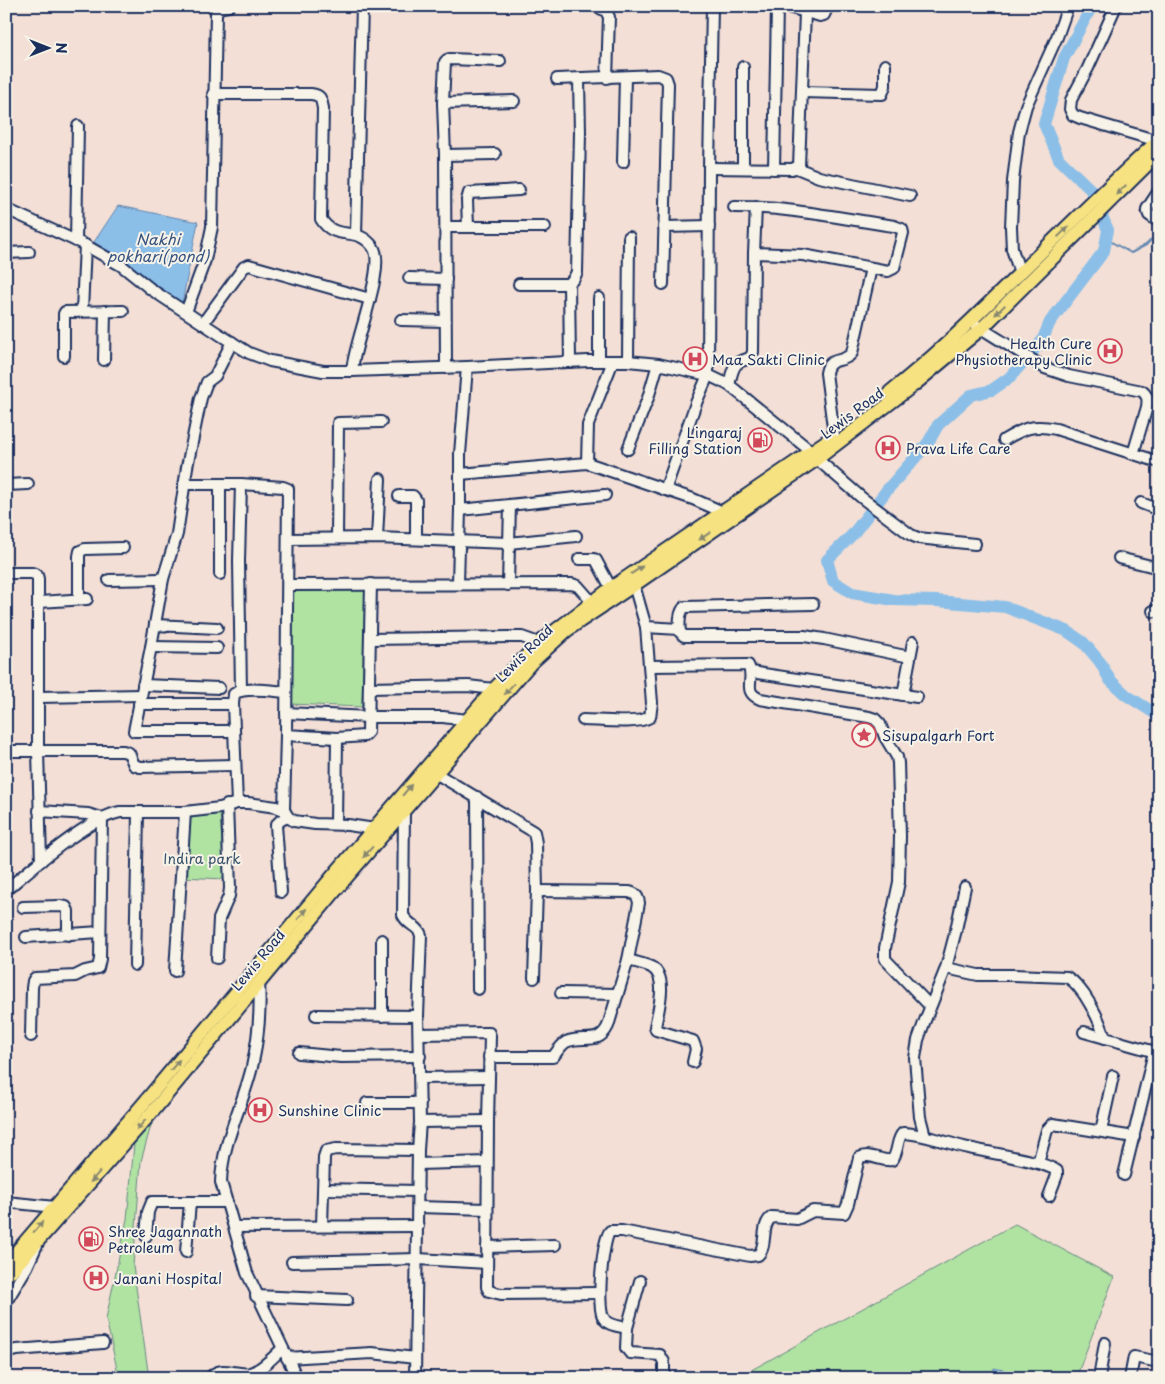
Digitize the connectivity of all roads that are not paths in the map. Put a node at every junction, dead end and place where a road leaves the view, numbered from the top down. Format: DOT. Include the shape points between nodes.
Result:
graph roads {
  1 [pos="229,6"];
  2 [pos="362,6"];
  3 [pos="594,6"];
  4 [pos="712,6"];
  5 [pos="777,6"];
  6 [pos="828,6"];
  7 [pos="1068,6"];
  8 [pos="1116,6"];
  9 [pos="789,7"];
  10 [pos="805,13"];
  11 [pos="500,61"];
  12 [pos="886,64"];
  13 [pos="743,67"];
  14 [pos="625,77"];
  15 [pos="607,78"];
  16 [pos="557,79"];
  17 [pos="579,79"];
  18 [pos="802,92"];
  19 [pos="213,94"];
  20 [pos="514,101"];
  21 [pos="443,102"];
  22 [pos="78,126"];
  23 [pos="1156,148"];
  24 [pos="495,154"];
  25 [pos="445,155"];
  26 [pos="623,162"];
  27 [pos="709,168"];
  28 [pos="744,168"];
  29 [pos="797,168"];
  30 [pos="774,169"];
  31 [pos="519,190"];
  32 [pos="1159,191"];
  33 [pos="910,196"];
  34 [pos="734,207"];
  35 [pos="756,207"];
  36 [pos="6,209"];
  37 [pos="1159,222"];
  38 [pos="709,226"];
  39 [pos="446,227"];
  40 [pos="468,227"];
  41 [pos="545,227"];
  42 [pos="664,227"];
  43 [pos="356,234"];
  44 [pos="629,237"];
  45 [pos="80,243"];
  46 [pos="29,252"];
  47 [pos="754,252"];
  48 [pos="6,253"];
  49 [pos="871,268"];
  50 [pos="1028,271"];
  51 [pos="409,278"];
  52 [pos="446,279"];
  53 [pos="519,284"];
  54 [pos="569,284"];
  55 [pos="663,284"];
  56 [pos="599,298"];
  57 [pos="370,300"];
  58 [pos="82,311"];
  59 [pos="105,311"];
  60 [pos="123,311"];
  61 [pos="186,312"];
  62 [pos="401,320"];
  63 [pos="445,321"];
  64 [pos="204,323"];
  65 [pos="976,325"];
  66 [pos="232,342"];
  67 [pos="64,356"];
  68 [pos="104,360"];
  69 [pos="599,361"];
  70 [pos="613,361"];
  71 [pos="628,361"];
  72 [pos="570,362"];
  73 [pos="658,364"];
  74 [pos="467,367"];
  75 [pos="446,368"];
  76 [pos="352,371"];
  77 [pos="708,375"];
  78 [pos="729,385"];
  79 [pos="381,422"];
  80 [pos="834,435"];
  81 [pos="1004,440"];
  82 [pos="628,449"];
  83 [pos="1134,454"];
  84 [pos="814,455"];
  85 [pos="1159,462"];
  86 [pos="587,463"];
  87 [pos="460,474"];
  88 [pos="380,479"];
  89 [pos="28,484"];
  90 [pos="184,484"];
  91 [pos="220,484"];
  92 [pos="241,484"];
  93 [pos="6,485"];
  94 [pos="665,490"];
  95 [pos="765,490"];
  96 [pos="605,495"];
  97 [pos="400,496"];
  98 [pos="1141,503"];
  99 [pos="510,504"];
  100 [pos="460,510"];
  101 [pos="1159,510"];
  102 [pos="722,512"];
  103 [pos="576,536"];
  104 [pos="337,538"];
  105 [pos="377,538"];
  106 [pos="288,539"];
  107 [pos="416,539"];
  108 [pos="460,540"];
  109 [pos="509,543"];
  110 [pos="975,544"];
  111 [pos="123,548"];
  112 [pos="1119,558"];
  113 [pos="579,559"];
  114 [pos="1159,568"];
  115 [pos="6,573"];
  116 [pos="220,574"];
  117 [pos="163,579"];
  118 [pos="109,580"];
  119 [pos="458,583"];
  120 [pos="371,584"];
  121 [pos="288,585"];
  122 [pos="508,585"];
  123 [pos="634,586"];
  124 [pos="611,588"];
  125 [pos="39,602"];
  126 [pos="592,602"];
  127 [pos="813,604"];
  128 [pos="155,625"];
  129 [pos="646,627"];
  130 [pos="217,628"];
  131 [pos="680,628"];
  132 [pos="370,639"];
  133 [pos="913,642"];
  134 [pos="539,643"];
  135 [pos="151,647"];
  136 [pos="217,648"];
  137 [pos="910,657"];
  138 [pos="650,666"];
  139 [pos="751,672"];
  140 [pos="219,688"];
  141 [pos="369,688"];
  142 [pos="494,689"];
  143 [pos="241,691"];
  144 [pos="286,692"];
  145 [pos="141,695"];
  146 [pos="903,695"];
  147 [pos="39,697"];
  148 [pos="917,698"];
  149 [pos="233,704"];
  150 [pos="286,713"];
  151 [pos="369,717"];
  152 [pos="467,720"];
  153 [pos="583,720"];
  154 [pos="234,731"];
  155 [pos="286,734"];
  156 [pos="337,738"];
  157 [pos="6,751"];
  158 [pos="38,751"];
  159 [pos="235,765"];
  160 [pos="437,774"];
  161 [pos="477,797"];
  162 [pos="232,804"];
  163 [pos="404,810"];
  164 [pos="39,811"];
  165 [pos="185,812"];
  166 [pos="138,813"];
  167 [pos="286,814"];
  168 [pos="102,818"];
  169 [pos="336,824"];
  170 [pos="375,829"];
  171 [pos="40,861"];
  172 [pos="341,874"];
  173 [pos="965,887"];
  174 [pos="6,890"];
  175 [pos="536,891"];
  176 [pos="281,892"];
  177 [pos="23,907"];
  178 [pos="100,932"];
  179 [pos="68,935"];
  180 [pos="26,937"];
  181 [pos="382,940"];
  182 [pos="217,958"];
  183 [pos="628,960"];
  184 [pos="135,965"];
  185 [pos="946,968"];
  186 [pos="175,971"];
  187 [pos="534,978"];
  188 [pos="259,983"];
  189 [pos="478,989"];
  190 [pos="561,993"];
  191 [pos="618,994"];
  192 [pos="930,1006"];
  193 [pos="225,1015"];
  194 [pos="316,1015"];
  195 [pos="382,1016"];
  196 [pos="418,1016"];
  197 [pos="1084,1032"];
  198 [pos="419,1034"];
  199 [pos="31,1036"];
  200 [pos="1105,1038"];
  201 [pos="1156,1052"];
  202 [pos="299,1053"];
  203 [pos="420,1056"];
  204 [pos="489,1057"];
  205 [pos="693,1062"];
  206 [pos="1113,1076"];
  207 [pos="421,1078"];
  208 [pos="488,1078"];
  209 [pos="367,1103"];
  210 [pos="420,1103"];
  211 [pos="488,1121"];
  212 [pos="420,1122"];
  213 [pos="1101,1131"];
  214 [pos="123,1136"];
  215 [pos="925,1136"];
  216 [pos="1134,1137"];
  217 [pos="418,1150"];
  218 [pos="487,1162"];
  219 [pos="1038,1163"];
  220 [pos="418,1164"];
  221 [pos="1124,1175"];
  222 [pos="324,1190"];
  223 [pos="418,1191"];
  224 [pos="1048,1196"];
  225 [pos="6,1202"];
  226 [pos="190,1202"];
  227 [pos="227,1202"];
  228 [pos="55,1207"];
  229 [pos="418,1207"];
  230 [pos="487,1208"];
  231 [pos="234,1226"];
  232 [pos="322,1226"];
  233 [pos="418,1226"];
  234 [pos="146,1236"];
  235 [pos="38,1242"];
  236 [pos="555,1245"];
  237 [pos="487,1247"];
  238 [pos="186,1252"];
  239 [pos="418,1259"];
  240 [pos="292,1262"];
  241 [pos="487,1263"];
  242 [pos="6,1264"];
  243 [pos="6,1277"];
  244 [pos="640,1281"];
  245 [pos="600,1293"];
  246 [pos="256,1296"];
  247 [pos="347,1300"];
  248 [pos="6,1302"];
  249 [pos="627,1328"];
  250 [pos="103,1344"];
  251 [pos="1105,1344"];
  252 [pos="6,1352"];
  253 [pos="284,1354"];
  254 [pos="416,1358"];
  255 [pos="1159,1362"];
  256 [pos="210,1378"];
  257 [pos="297,1378"];
  258 [pos="415,1378"];
  259 [pos="664,1378"];
  260 [pos="1099,1378"];
  261 [pos="1130,1378"];
  1 -- 19 [label="street" via="219,8 216,13"];
  2 -- 43 [label="street"];
  3 -- 15 [label="street" via="606,11 609,17"];
  4 -- 27 [label="street"];
  5 -- 9 [label="street"];
  5 -- 30 [label="street"];
  6 -- 10 [label="street" via="824,15"];
  7 -- 50 [label="street" via="1026,106 1019,132 1013,181 1012,249"];
  8 -- 23 [label="street" via="1071,100 1070,109 1073,115"];
  9 -- 10 [label="street"];
  10 -- 18 [label="street"];
  11 -- 21 [label="street" via="447,60"];
  12 -- 18 [label="street" via="882,94"];
  13 -- 28 [label="street"];
  14 -- 15 [label="street"];
  14 -- 26 [label="street"];
  14 -- 42 [label="street" via="658,75 666,78 668,84"];
  15 -- 17 [label="street"];
  16 -- 17 [label="street"];
  17 -- 54 [label="street" via="578,265"];
  18 -- 29 [label="street"];
  19 -- 43 [label="street" via="319,96 322,108 321,219 335,231"];
  19 -- 61 [label="street" via="212,227 205,260"];
  20 -- 21 [label="street"];
  21 -- 25 [label="street"];
  22 -- 45 [label="street"];
  23 -- 50 [label="main road, Lewis Road"];
  24 -- 25 [label="street"];
  25 -- 39 [label="street"];
  27 -- 28 [label="street"];
  27 -- 38 [label="street"];
  28 -- 30 [label="street"];
  29 -- 30 [label="street"];
  29 -- 33 [label="street" via="819,177"];
  31 -- 40 [label="street" via="469,193"];
  32 -- 37 [label="street" via="1147,209 1149,215"];
  34 -- 35 [label="street"];
  35 -- 47 [label="street"];
  35 -- 49 [label="street" via="802,211 902,229 894,268 888,271"];
  36 -- 45 [label="street"];
  38 -- 42 [label="street"];
  38 -- 77 [label="street"];
  39 -- 40 [label="street"];
  39 -- 52 [label="street"];
  40 -- 41 [label="street"];
  42 -- 55 [label="street"];
  43 -- 57 [label="street" via="369,242 376,257"];
  44 -- 71 [label="street"];
  45 -- 58 [label="street"];
  45 -- 61 [label="street" via="122,266"];
  46 -- 48 [label="street"];
  47 -- 49 [label="street" via="804,255"];
  47 -- 78 [label="street" via="753,352 748,360 733,368"];
  49 -- 80 [label="street" via="852,353 827,366"];
  50 -- 65 [label="main road, Lewis Road"];
  51 -- 52 [label="street"];
  52 -- 63 [label="street"];
  53 -- 54 [label="street"];
  54 -- 72 [label="street"];
  56 -- 69 [label="street"];
  57 -- 64 [label="street" via="249,264"];
  57 -- 76 [label="street"];
  58 -- 59 [label="street"];
  58 -- 67 [label="street" via="64,314"];
  59 -- 60 [label="street"];
  59 -- 68 [label="street"];
  61 -- 64 [label="street"];
  62 -- 63 [label="street"];
  63 -- 75 [label="street"];
  64 -- 66 [label="street"];
  65 -- 80 [label="main road, Lewis Road"];
  65 -- 83 [label="street" via="1045,368 1146,394 1147,407"];
  65 -- 84 [label="main road, Lewis Road" via="915,384"];
  66 -- 76 [label="street" via="270,361 323,370"];
  66 -- 90 [label="street" via="201,398"];
  69 -- 70 [label="street"];
  69 -- 72 [label="street"];
  70 -- 71 [label="street"];
  70 -- 86 [label="street" via="588,425"];
  71 -- 73 [label="street"];
  72 -- 74 [label="street"];
  73 -- 77 [label="street"];
  73 -- 82 [label="street"];
  74 -- 75 [label="street"];
  74 -- 87 [label="street"];
  75 -- 76 [label="street"];
  77 -- 78 [label="street"];
  77 -- 94 [label="street"];
  78 -- 84 [label="street"];
  79 -- 104 [label="street" via="338,423"];
  80 -- 84 [label="main road, Lewis Road"];
  81 -- 83 [label="street" via="1023,429 1043,426"];
  83 -- 85 [label="street"];
  84 -- 95 [label="main road, Lewis Road"];
  84 -- 110 [label="street" via="862,498 918,538"];
  86 -- 87 [label="street"];
  86 -- 94 [label="street"];
  87 -- 100 [label="street"];
  88 -- 105 [label="street"];
  89 -- 93 [label="street"];
  90 -- 91 [label="street"];
  90 -- 117 [label="street" via="177,534"];
  91 -- 92 [label="street"];
  91 -- 116 [label="street"];
  92 -- 106 [label="street" via="288,489"];
  92 -- 143 [label="street"];
  94 -- 102 [label="street"];
  95 -- 102 [label="main road, Lewis Road"];
  95 -- 123 [label="main road, Lewis Road, one-way"];
  96 -- 99 [label="street"];
  97 -- 107 [label="street" via="413,496 416,500"];
  98 -- 101 [label="street"];
  99 -- 100 [label="street"];
  99 -- 109 [label="street"];
  100 -- 108 [label="street"];
  124 -- 102 [label="main road, Lewis Road, one-way"];
  103 -- 109 [label="street"];
  104 -- 105 [label="street"];
  104 -- 106 [label="street"];
  105 -- 107 [label="street"];
  106 -- 121 [label="street"];
  107 -- 108 [label="street"];
  108 -- 109 [label="street"];
  108 -- 119 [label="street"];
  109 -- 122 [label="street"];
  111 -- 125 [label="street" via="80,551 83,599"];
  112 -- 114 [label="street"];
  113 -- 124 [label="street" via="596,560"];
  115 -- 125 [label="street" via="37,575"];
  117 -- 118 [label="street"];
  117 -- 128 [label="street"];
  119 -- 120 [label="street"];
  119 -- 122 [label="street"];
  120 -- 121 [label="street"];
  120 -- 132 [label="street"];
  121 -- 144 [label="street"];
  122 -- 126 [label="street" via="572,584 578,586"];
  123 -- 129 [label="street"];
  123 -- 160 [label="main road, Lewis Road, one-way" via="580,621 538,657"];
  124 -- 126 [label="main road, Lewis Road"];
  125 -- 147 [label="street"];
  126 -- 134 [label="main road, Lewis Road"];
  127 -- 131 [label="street" via="689,606 682,609"];
  128 -- 130 [label="street"];
  128 -- 135 [label="street"];
  129 -- 131 [label="street"];
  129 -- 138 [label="street"];
  131 -- 137 [label="street" via="682,635 688,636 817,638"];
  132 -- 134 [label="street" via="522,637"];
  132 -- 141 [label="street"];
  133 -- 137 [label="street"];
  134 -- 142 [label="main road, Lewis Road"];
  135 -- 136 [label="street"];
  135 -- 145 [label="street"];
  137 -- 146 [label="street"];
  138 -- 139 [label="street" via="748,665"];
  138 -- 153 [label="street" via="650,717 637,721"];
  139 -- 146 [label="street"];
  139 -- 192 [label="street" via="749,690 760,700 869,717 880,724 898,763 900,836 899,882 885,959"];
  140 -- 145 [label="street"];
  141 -- 142 [label="street" via="468,686"];
  141 -- 151 [label="street"];
  142 -- 152 [label="main road, Lewis Road"];
  143 -- 144 [label="street"];
  143 -- 149 [label="street" via="234,694"];
  144 -- 150 [label="street"];
  145 -- 147 [label="street"];
  145 -- 149 [label="street"];
  145 -- 154 [label="street" via="134,731"];
  146 -- 148 [label="street"];
  147 -- 158 [label="street"];
  149 -- 154 [label="street"];
  150 -- 151 [label="street"];
  150 -- 155 [label="street"];
  151 -- 152 [label="street"];
  151 -- 156 [label="street" via="368,732 364,736"];
  170 -- 152 [label="main road, Lewis Road, one-way"];
  154 -- 159 [label="street"];
  155 -- 156 [label="street"];
  155 -- 167 [label="street"];
  156 -- 169 [label="street"];
  157 -- 158 [label="street"];
  158 -- 159 [label="street" via="126,752 134,765 140,767"];
  158 -- 164 [label="street"];
  159 -- 162 [label="street"];
  160 -- 161 [label="street"];
  160 -- 163 [label="main road, Lewis Road"];
  161 -- 175 [label="street" via="534,832"];
  161 -- 189 [label="street"];
  162 -- 165 [label="street"];
  162 -- 167 [label="street" via="266,805"];
  162 -- 182 [label="street" via="230,888 219,919"];
  163 -- 172 [label="main road, Lewis Road, one-way"];
  163 -- 196 [label="street" via="403,915 421,935"];
  164 -- 168 [label="street"];
  164 -- 171 [label="street"];
  165 -- 166 [label="street"];
  165 -- 186 [label="street"];
  166 -- 168 [label="street" via="120,812"];
  166 -- 184 [label="street"];
  167 -- 169 [label="street" via="294,821"];
  167 -- 176 [label="street" via="276,825"];
  168 -- 171 [label="street"];
  168 -- 178 [label="street"];
  169 -- 170 [label="street"];
  170 -- 172 [label="main road, Lewis Road"];
  171 -- 174 [label="street"];
  172 -- 188 [label="main road, Lewis Road"];
  193 -- 172 [label="main road, Lewis Road, one-way"];
  173 -- 185 [label="street"];
  175 -- 183 [label="street" via="634,893 639,902"];
  175 -- 187 [label="street"];
  177 -- 179 [label="street" via="66,907"];
  178 -- 179 [label="street"];
  178 -- 199 [label="street" via="98,968 75,976 39,977 33,981"];
  179 -- 180 [label="street"];
  181 -- 195 [label="street"];
  183 -- 191 [label="street"];
  183 -- 205 [label="street" via="657,972 662,983 656,1030 693,1041 696,1049"];
  185 -- 192 [label="street"];
  185 -- 200 [label="street" via="978,975 1067,977 1093,1011"];
  188 -- 193 [label="main road, Lewis Road"];
  188 -- 227 [label="street" via="261,1005 252,1067 222,1169 221,1182"];
  190 -- 191 [label="street"];
  191 -- 204 [label="street" via="608,1026 600,1037 565,1043 553,1057"];
  192 -- 215 [label="street" via="915,1058 920,1117"];
  193 -- 214 [label="main road, Lewis Road"];
  194 -- 195 [label="street"];
  195 -- 196 [label="street"];
  196 -- 198 [label="street"];
  197 -- 200 [label="street"];
  198 -- 203 [label="street"];
  198 -- 204 [label="street" via="489,1033"];
  200 -- 201 [label="street"];
  201 -- 216 [label="street"];
  202 -- 203 [label="street" via="341,1057"];
  203 -- 207 [label="street"];
  204 -- 208 [label="street"];
  206 -- 213 [label="street"];
  207 -- 208 [label="street"];
  207 -- 210 [label="street"];
  208 -- 211 [label="street"];
  209 -- 210 [label="street"];
  210 -- 212 [label="street"];
  211 -- 212 [label="street"];
  211 -- 218 [label="street"];
  212 -- 217 [label="street"];
  213 -- 216 [label="street"];
  213 -- 219 [label="street" via="1053,1124 1047,1130"];
  214 -- 228 [label="main road, Lewis Road"];
  214 -- 235 [label="main road, Lewis Road, one-way"];
  215 -- 219 [label="street"];
  215 -- 245 [label="street" via="901,1134 892,1160 859,1158 844,1213 813,1211 797,1218 769,1220 758,1255 610,1231 604,1251"];
  216 -- 221 [label="street"];
  217 -- 220 [label="street"];
  217 -- 222 [label="street" via="330,1149 324,1157"];
  218 -- 220 [label="street"];
  218 -- 230 [label="street"];
  219 -- 224 [label="street" via="1056,1171"];
  220 -- 223 [label="street"];
  222 -- 223 [label="street"];
  222 -- 232 [label="street"];
  223 -- 229 [label="street"];
  225 -- 228 [label="street"];
  226 -- 227 [label="street"];
  226 -- 234 [label="street" via="152,1202"];
  226 -- 238 [label="street"];
  227 -- 231 [label="street"];
  242 -- 228 [label="main road, Lewis Road, one-way"];
  229 -- 230 [label="street"];
  229 -- 233 [label="street"];
  230 -- 237 [label="street"];
  231 -- 232 [label="street"];
  231 -- 246 [label="street"];
  232 -- 233 [label="street"];
  233 -- 239 [label="street"];
  235 -- 243 [label="main road, Lewis Road"];
  235 -- 248 [label="street" via="28,1267"];
  236 -- 237 [label="street"];
  237 -- 241 [label="street"];
  239 -- 240 [label="street"];
  239 -- 241 [label="street"];
  239 -- 254 [label="street"];
  241 -- 245 [label="street" via="487,1286 494,1294"];
  244 -- 249 [label="street"];
  245 -- 249 [label="street" via="603,1319"];
  246 -- 247 [label="street"];
  246 -- 253 [label="street"];
  249 -- 259 [label="street" via="628,1352 660,1355 664,1362"];
  250 -- 252 [label="street"];
  251 -- 260 [label="street"];
  253 -- 254 [label="street" via="372,1353"];
  253 -- 256 [label="street" via="249,1373 222,1370 214,1372"];
  253 -- 257 [label="street"];
  254 -- 258 [label="street"];
  255 -- 261 [label="street" via="1134,1357"];
}
